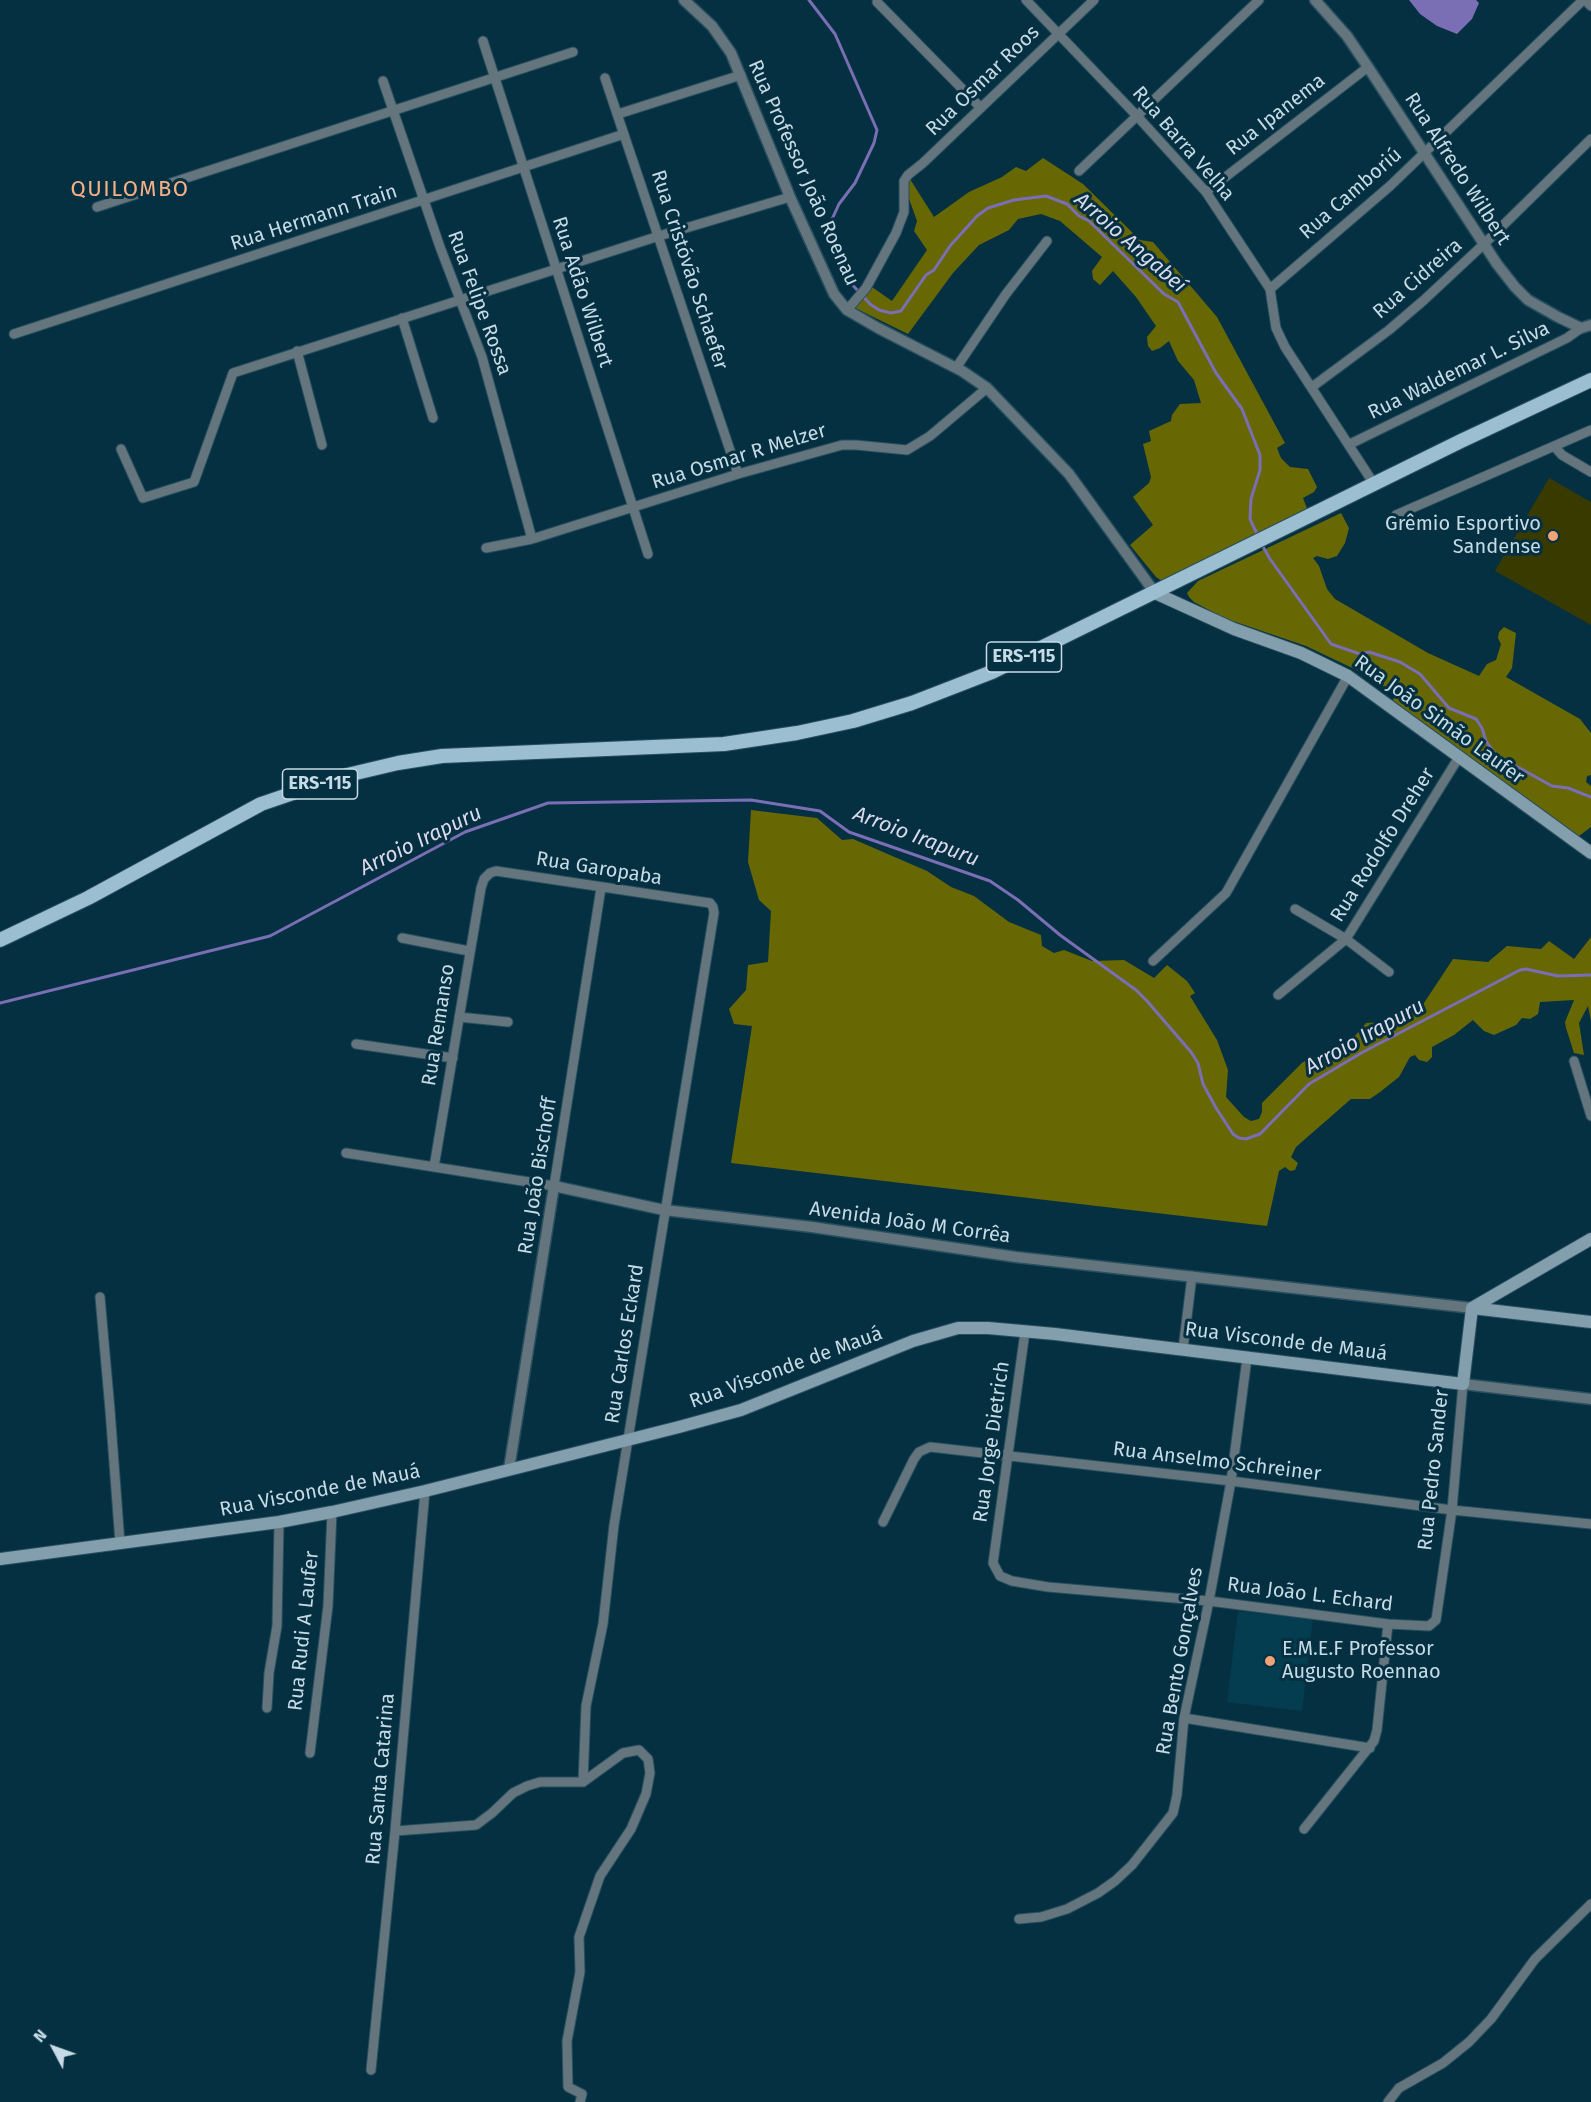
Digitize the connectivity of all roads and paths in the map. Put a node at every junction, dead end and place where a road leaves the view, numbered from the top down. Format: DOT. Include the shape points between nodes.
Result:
graph roads {
  1 [pos="684,0"];
  2 [pos="1026,0"];
  3 [pos="1094,0"];
  4 [pos="1259,0"];
  5 [pos="1584,0"];
  6 [pos="1317,1"];
  7 [pos="877,2"];
  8 [pos="1591,6"];
  9 [pos="1058,33"];
  10 [pos="483,41"];
  11 [pos="573,52"];
  12 [pos="1368,67"];
  13 [pos="741,75"];
  14 [pos="495,78"];
  15 [pos="605,78"];
  16 [pos="383,81"];
  17 [pos="981,108"];
  18 [pos="393,111"];
  19 [pos="618,114"];
  20 [pos="1137,116"];
  21 [pos="624,134"];
  22 [pos="1591,139"];
  23 [pos="1425,153"];
  24 [pos="523,167"];
  25 [pos="1079,171"];
  26 [pos="1206,192"];
  27 [pos="790,197"];
  28 [pos="423,201"];
  29 [pos="97,207"];
  30 [pos="658,236"];
  31 [pos="1047,241"];
  32 [pos="1484,244"];
  33 [pos="556,270"];
  34 [pos="1270,289"];
  35 [pos="460,299"];
  36 [pos="847,310"];
  37 [pos="402,318"];
  38 [pos="1586,326"];
  39 [pos="14,334"];
  40 [pos="297,351"];
  41 [pos="956,368"];
  42 [pos="1591,380"];
  43 [pos="1312,387"];
  44 [pos="987,388"];
  45 [pos="433,418"];
  46 [pos="1591,430"];
  47 [pos="1350,444"];
  48 [pos="322,445"];
  49 [pos="1554,447"];
  50 [pos="121,448"];
  51 [pos="1591,472"];
  52 [pos="738,474"];
  53 [pos="1374,484"];
  54 [pos="633,508"];
  55 [pos="1396,515"];
  56 [pos="532,539"];
  57 [pos="486,548"];
  58 [pos="648,554"];
  59 [pos="1155,593"];
  60 [pos="1348,676"];
  61 [pos="1459,757"];
  62 [pos="1591,854"];
  63 [pos="480,888"];
  64 [pos="601,888"];
  65 [pos="1295,909"];
  66 [pos="714,913"];
  67 [pos="402,938"];
  68 [pos="1346,939"];
  69 [pos="0,940"];
  70 [pos="469,951"];
  71 [pos="1153,961"];
  72 [pos="1389,972"];
  73 [pos="1278,995"];
  74 [pos="459,1017"];
  75 [pos="508,1022"];
  76 [pos="356,1044"];
  77 [pos="453,1058"];
  78 [pos="1574,1060"];
  79 [pos="1591,1116"];
  80 [pos="346,1153"];
  81 [pos="434,1167"];
  82 [pos="554,1186"];
  83 [pos="664,1210"];
  84 [pos="1591,1239"];
  85 [pos="1192,1276"];
  86 [pos="100,1298"];
  87 [pos="1472,1308"];
  88 [pos="1591,1322"];
  89 [pos="1025,1332"];
  90 [pos="1183,1349"];
  91 [pos="1247,1358"];
  92 [pos="1463,1384"];
  93 [pos="1591,1399"];
  94 [pos="628,1440"];
  95 [pos="1009,1457"];
  96 [pos="509,1469"];
  97 [pos="1231,1481"];
  98 [pos="425,1491"];
  99 [pos="1452,1510"];
  100 [pos="333,1512"];
  101 [pos="279,1522"];
  102 [pos="884,1522"];
  103 [pos="1591,1524"];
  104 [pos="120,1543"];
  105 [pos="994,1556"];
  106 [pos="0,1559"];
  107 [pos="1209,1601"];
  108 [pos="1388,1624"];
  109 [pos="1423,1626"];
  110 [pos="267,1708"];
  111 [pos="1184,1718"];
  112 [pos="1370,1748"];
  113 [pos="310,1753"];
  114 [pos="583,1782"];
  115 [pos="1304,1829"];
  116 [pos="395,1831"];
  117 [pos="1591,1904"];
  118 [pos="1019,1919"];
  119 [pos="371,2070"];
  120 [pos="580,2102"];
  121 [pos="1388,2102"];
  1 -- 13 [label="street, Rua Professor João Roenau" via="712,26"];
  2 -- 9 [label="street, Rua Barra Velha"];
  3 -- 9 [label="street, Rua Osmar Roos"];
  4 -- 20 [label="street"];
  5 -- 8 [label="street"];
  5 -- 23 [label="street, Rua Camboriú"];
  6 -- 12 [label="street, Rua Alfredo Wilbert"];
  7 -- 17 [label="street"];
  9 -- 17 [label="street, Rua Osmar Roos"];
  9 -- 20 [label="street, Rua Barra Velha"];
  10 -- 14 [label="street, Rua Adão Wilbert"];
  11 -- 14 [label="street"];
  12 -- 23 [label="street, Rua Alfredo Wilbert"];
  12 -- 26 [label="street, Rua Ipanema"];
  13 -- 19 [label="street"];
  13 -- 27 [label="street, Rua Professor João Roenau"];
  14 -- 18 [label="street"];
  14 -- 24 [label="street, Rua Adão Wilbert"];
  15 -- 19 [label="street, Rua Cristóvão Schaefer"];
  16 -- 18 [label="street, Rua Felipe Rossa"];
  17 -- 36 [label="street, Rua Osmar Roos" via="904,181 904,212 900,222 865,289"];
  18 -- 28 [label="street, Rua Felipe Rossa"];
  18 -- 29 [label="street"];
  19 -- 21 [label="street, Rua Cristóvão Schaefer"];
  20 -- 25 [label="street"];
  20 -- 26 [label="street, Rua Barra Velha"];
  21 -- 24 [label="street, Rua Hermann Train"];
  21 -- 30 [label="street, Rua Cristóvão Schaefer"];
  22 -- 32 [label="street, Rua Cidreira"];
  23 -- 32 [label="street, Rua Alfredo Wilbert"];
  23 -- 34 [label="street, Rua Camboriú"];
  24 -- 28 [label="street, Rua Hermann Train"];
  24 -- 33 [label="street, Rua Adão Wilbert"];
  26 -- 34 [label="street, Rua Barra Velha"];
  27 -- 30 [label="street"];
  27 -- 36 [label="street, Rua Professor João Roenau" via="834,294"];
  28 -- 35 [label="street, Rua Felipe Rossa"];
  28 -- 39 [label="street, Rua Hermann Train"];
  30 -- 33 [label="street"];
  30 -- 52 [label="street, Rua Cristóvão Schaefer"];
  31 -- 41 [label="street"];
  32 -- 38 [label="street, Rua Alfredo Wilbert" via="1528,300"];
  32 -- 43 [label="street, Rua Cidreira" via="1389,330"];
  33 -- 35 [label="street"];
  33 -- 54 [label="street, Rua Adão Wilbert"];
  34 -- 43 [label="street, Rua Barra Velha" via="1276,328"];
  35 -- 37 [label="street"];
  35 -- 56 [label="street, Rua Felipe Rossa" via="482,357"];
  36 -- 41 [label="street, Rua Professor João Roenau"];
  37 -- 40 [label="street"];
  37 -- 45 [label="street"];
  38 -- 47 [label="street, Rua Waldemar L. Silva"];
  40 -- 48 [label="street"];
  40 -- 50 [label="street" via="233,373 194,482 142,498"];
  41 -- 44 [label="street, Rua Professor João Roenau"];
  42 -- 53 [label="main road, ERS-115"];
  43 -- 47 [label="street, Rua Barra Velha"];
  44 -- 52 [label="street, Rua Osmar R Melzer" via="930,436 907,450 842,445"];
  44 -- 59 [label="street, Rua Professor João Roenau" via="1069,474"];
  46 -- 49 [label="street"];
  47 -- 53 [label="street, Rua Barra Velha"];
  49 -- 51 [label="street"];
  49 -- 55 [label="street"];
  52 -- 54 [label="street, Rua Osmar R Melzer"];
  53 -- 59 [label="main road, ERS-115"];
  54 -- 56 [label="street, Rua Osmar R Melzer"];
  54 -- 58 [label="street, Rua Adão Wilbert"];
  56 -- 57 [label="street, Rua Osmar R Melzer"];
  59 -- 60 [label="main road, Rua João Simão Laufer"];
  59 -- 69 [label="main road, ERS-115" via="992,672 854,721 724,744 442,756 343,776 261,804 88,898"];
  60 -- 61 [label="main road, Rua João Simão Laufer"];
  60 -- 71 [label="street" via="1226,893"];
  61 -- 62 [label="main road, Rua João Simão Laufer"];
  61 -- 68 [label="street, Rua Rodolfo Dreher"];
  63 -- 64 [label="street, Rua Garopaba" via="484,879 496,871"];
  63 -- 70 [label="street, Rua Remanso"];
  64 -- 66 [label="street, Rua Garopaba" via="710,903"];
  64 -- 82 [label="street, Rua João Bischoff"];
  65 -- 68 [label="street"];
  66 -- 83 [label="street, Rua Carlos Eckard"];
  67 -- 70 [label="street"];
  68 -- 72 [label="street"];
  68 -- 73 [label="street, Rua Rodolfo Dreher"];
  70 -- 74 [label="street, Rua Remanso"];
  74 -- 75 [label="street"];
  74 -- 77 [label="street, Rua Remanso"];
  76 -- 77 [label="street"];
  77 -- 81 [label="street, Rua Remanso"];
  78 -- 79 [label="street"];
  80 -- 81 [label="street, Avenida João M Corrêa"];
  81 -- 82 [label="street, Avenida João M Corrêa"];
  82 -- 83 [label="street, Avenida João M Corrêa"];
  82 -- 96 [label="street, Rua João Bischoff"];
  83 -- 85 [label="street, Avenida João M Corrêa"];
  83 -- 94 [label="street, Rua Carlos Eckard"];
  84 -- 87 [label="main road"];
  85 -- 87 [label="street, Avenida João M Corrêa"];
  85 -- 90 [label="street"];
  86 -- 104 [label="street"];
  87 -- 88 [label="main road"];
  87 -- 92 [label="main road, Rua Pedro Sander"];
  89 -- 90 [label="main road, Rua Visconde de Mauá"];
  89 -- 94 [label="main road, Rua Visconde de Mauá" via="958,1328 741,1410"];
  89 -- 95 [label="street, Rua Jorge Dietrich"];
  90 -- 91 [label="main road, Rua Visconde de Mauá"];
  91 -- 92 [label="main road, Rua Visconde de Mauá"];
  91 -- 97 [label="street, Rua Bento Gonçalves"];
  92 -- 93 [label="street, Rua Visconde de Mauá"];
  92 -- 99 [label="street, Rua Pedro Sander"];
  94 -- 96 [label="main road, Rua Visconde de Mauá"];
  94 -- 114 [label="street, Rua Carlos Eckard" via="603,1624 586,1706"];
  95 -- 97 [label="street, Rua Anselmo Schreiner"];
  95 -- 102 [label="street, Rua Anselmo Schreiner" via="941,1447 924,1449 914,1459"];
  95 -- 105 [label="street, Rua Jorge Dietrich"];
  96 -- 98 [label="main road, Rua Visconde de Mauá"];
  97 -- 99 [label="street, Rua Anselmo Schreiner"];
  97 -- 107 [label="street, Rua Bento Gonçalves"];
  98 -- 100 [label="main road, Rua Visconde de Mauá"];
  98 -- 116 [label="street, Rua Santa Catarina"];
  99 -- 103 [label="street, Rua Anselmo Schreiner"];
  99 -- 109 [label="street, Rua Pedro Sander" via="1436,1620"];
  100 -- 101 [label="main road, Rua Visconde de Mauá"];
  100 -- 113 [label="street, Rua Rudi A Laufer" via="328,1606"];
  101 -- 104 [label="main road, Rua Visconde de Mauá"];
  101 -- 110 [label="street" via="277,1626"];
  104 -- 106 [label="main road, Rua Visconde de Mauá"];
  105 -- 107 [label="street, Rua João L. Echard" via="1000,1576 1020,1582"];
  107 -- 108 [label="street, Rua João L. Echard"];
  107 -- 111 [label="street, Rua Bento Gonçalves"];
  108 -- 109 [label="street, Rua João L. Echard"];
  108 -- 112 [label="street" via="1377,1730"];
  111 -- 112 [label="street"];
  111 -- 118 [label="street, Rua Bento Gonçalves" via="1173,1813 1150,1844 1098,1893 1067,1909"];
  112 -- 115 [label="street"];
  114 -- 116 [label="street" via="540,1782 527,1786 476,1825"];
  114 -- 120 [label="street" via="623,1753 639,1750 648,1759 646,1794 631,1829 600,1876 579,1936 580,1972 567,2041 568,2086 582,2094"];
  116 -- 119 [label="street, Rua Santa Catarina"];
  117 -- 121 [label="street" via="1535,1959 1469,2042 1443,2063 1399,2088"];
}
